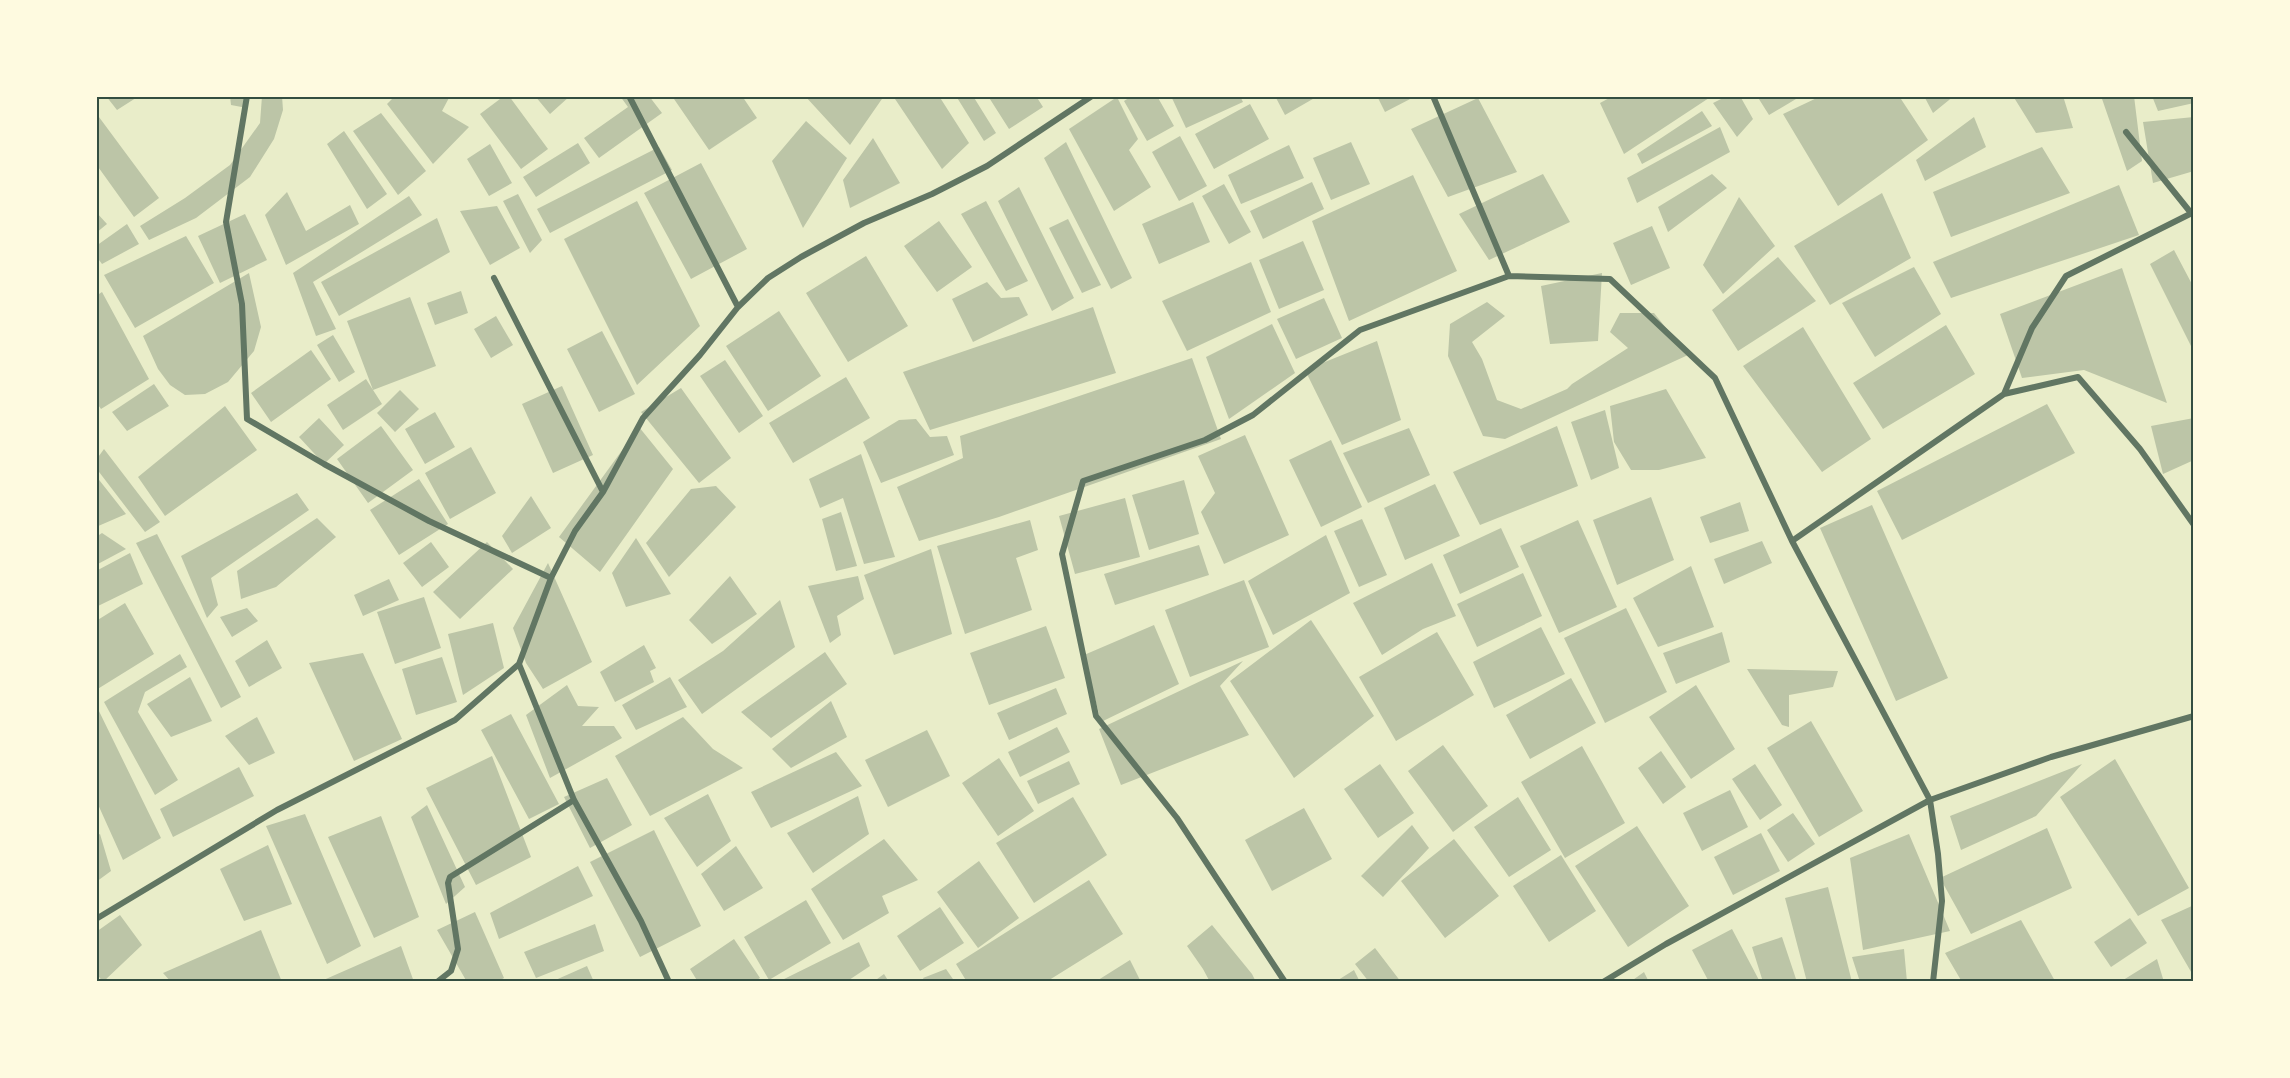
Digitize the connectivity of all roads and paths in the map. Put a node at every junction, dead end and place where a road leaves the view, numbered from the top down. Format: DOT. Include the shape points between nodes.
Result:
graph roads {
  1 [pos="247,96"];
  2 [pos="629,96"];
  3 [pos="1092,96"];
  4 [pos="1433,96"];
  5 [pos="2126,132"];
  6 [pos="2192,213"];
  7 [pos="1509,276"];
  8 [pos="494,278"];
  9 [pos="738,307"];
  10 [pos="2004,394"];
  11 [pos="603,492"];
  12 [pos="2194,525"];
  13 [pos="1791,541"];
  14 [pos="551,578"];
  15 [pos="519,664"];
  16 [pos="2194,716"];
  17 [pos="574,800"];
  18 [pos="1930,800"];
  19 [pos="96,919"];
  20 [pos="437,982"];
  21 [pos="669,982"];
  22 [pos="1285,982"];
  23 [pos="1604,982"];
  24 [pos="1933,982"];
  1 -- 14 [label="street" via="226,222 242,304 247,419 429,521"];
  2 -- 9 [label="street"];
  3 -- 9 [label="street" via="987,166 801,256 768,278"];
  4 -- 7 [label="street"];
  5 -- 6 [label="street"];
  6 -- 10 [label="street" via="2066,276 2032,328"];
  7 -- 13 [label="street" via="1610,279 1715,378"];
  7 -- 22 [label="street" via="1360,330 1253,415 1205,440 1083,481 1062,554 1096,716 1177,818"];
  8 -- 11 [label="street"];
  9 -- 11 [label="street" via="644,418"];
  10 -- 12 [label="street" via="2078,377 2140,449"];
  10 -- 13 [label="street"];
  11 -- 14 [label="street" via="575,531"];
  13 -- 18 [label="street"];
  14 -- 15 [label="street"];
  15 -- 17 [label="street"];
  15 -- 19 [label="street" via="455,720 277,810"];
  16 -- 18 [label="street" via="2051,757"];
  17 -- 20 [label="street" via="450,877 458,949 451,971"];
  17 -- 21 [label="street" via="641,921"];
  18 -- 23 [label="street"];
  18 -- 24 [label="street" via="1942,901"];
}
